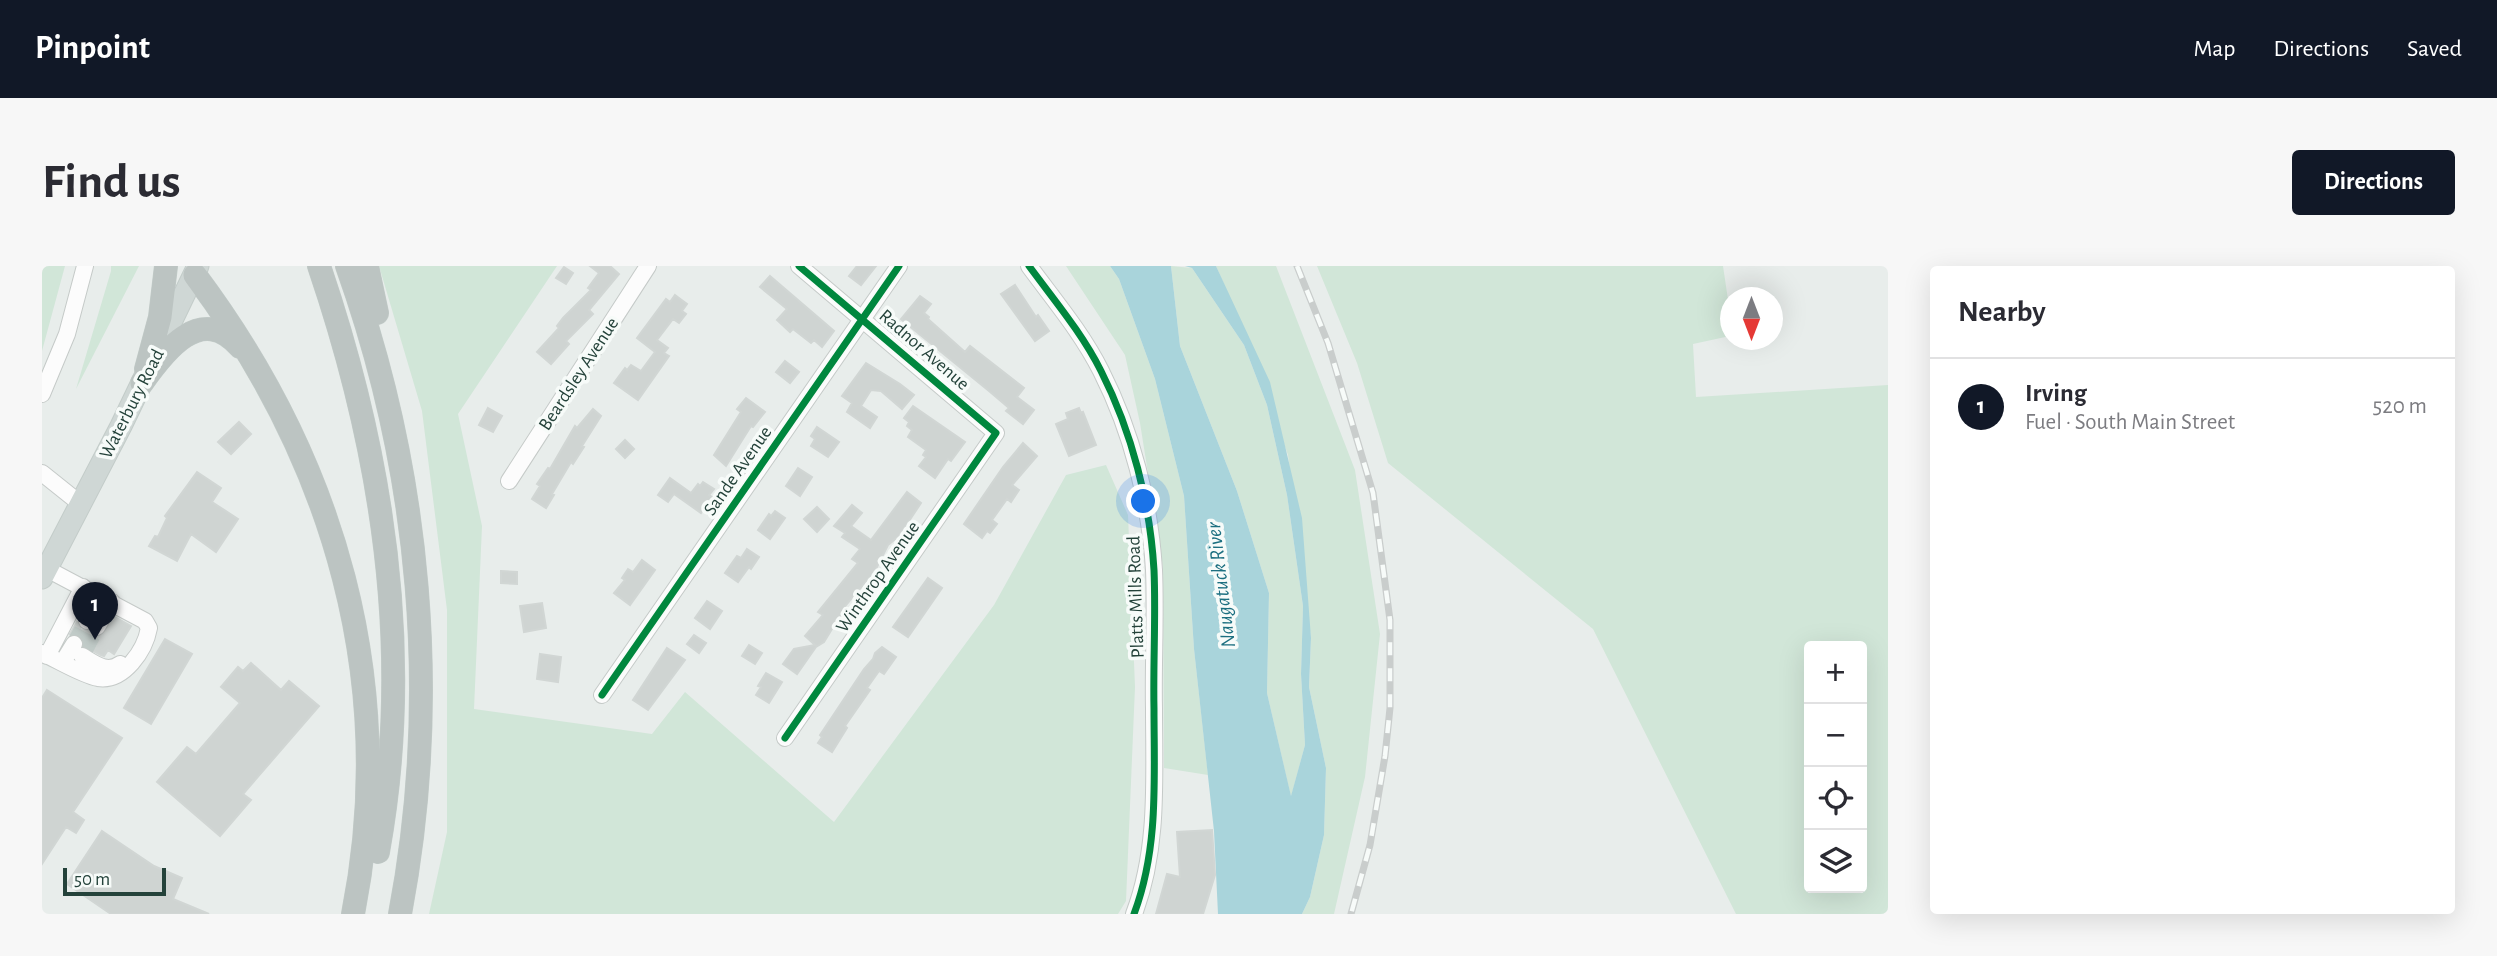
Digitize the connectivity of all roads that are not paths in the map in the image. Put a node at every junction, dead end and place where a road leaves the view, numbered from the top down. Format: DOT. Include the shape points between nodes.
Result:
graph roads {
  1 [pos="85,266"];
  2 [pos="166,266"];
  3 [pos="319,266"];
  4 [pos="347,266"];
  5 [pos="367,266"];
  6 [pos="648,266"];
  7 [pos="799,266"];
  8 [pos="899,266"];
  9 [pos="1029,266"];
  10 [pos="196,270"];
  11 [pos="863,319"];
  12 [pos="259,373"];
  13 [pos="142,383"];
  14 [pos="42,394"];
  15 [pos="996,433"];
  16 [pos="42,473"];
  17 [pos="509,481"];
  18 [pos="406,495"];
  19 [pos="82,505"];
  20 [pos="44,574"];
  21 [pos="83,587"];
  22 [pos="106,603"];
  23 [pos="92,624"];
  24 [pos="45,654"];
  25 [pos="602,695"];
  26 [pos="785,738"];
  27 [pos="353,914"];
  28 [pos="366,914"];
  29 [pos="400,914"];
  30 [pos="1134,914"];
  1 -- 14 [label="street" via="67,334"];
  2 -- 13 [label="highway" via="160,317"];
  3 -- 28 [label="highway" via="371,452 390,598 390,745 380,843"];
  4 -- 18 [label="highway" via="386,396"];
  5 -- 18 [label="highway" via="398,405"];
  6 -- 17 [label="street, Beardsley Avenue"];
  7 -- 11 [label="street, Radnor Avenue"];
  8 -- 11 [label="street, Sande Avenue"];
  9 -- 30 [label="street, Platts Mills Road" via="1071,322 1110,388 1136,463 1149,519 1154,583 1155,790 1148,860"];
  10 -- 12 [label="highway"];
  10 -- 13 [label="main road, Waterbury Road"];
  11 -- 15 [label="street, Radnor Avenue"];
  11 -- 25 [label="street, Sande Avenue"];
  12 -- 13 [label="highway" via="237,343 218,331 195,331 172,345"];
  12 -- 27 [label="highway" via="311,475 353,611 364,682 369,783"];
  13 -- 19 [label="main road, Waterbury Road"];
  15 -- 26 [label="street, Winthrop Avenue"];
  16 -- 19 [label="street"];
  18 -- 29 [label="highway" via="418,597 421,698 415,810"];
  19 -- 20 [label="main road, Waterbury Road"];
  20 -- 21 [label="street"];
  21 -- 22 [label="street"];
  21 -- 24 [label="street"];
  22 -- 23 [label="street"];
  22 -- 24 [label="street" via="145,621 149,628 147,642 124,669 108,677 94,677 76,656"];
}
